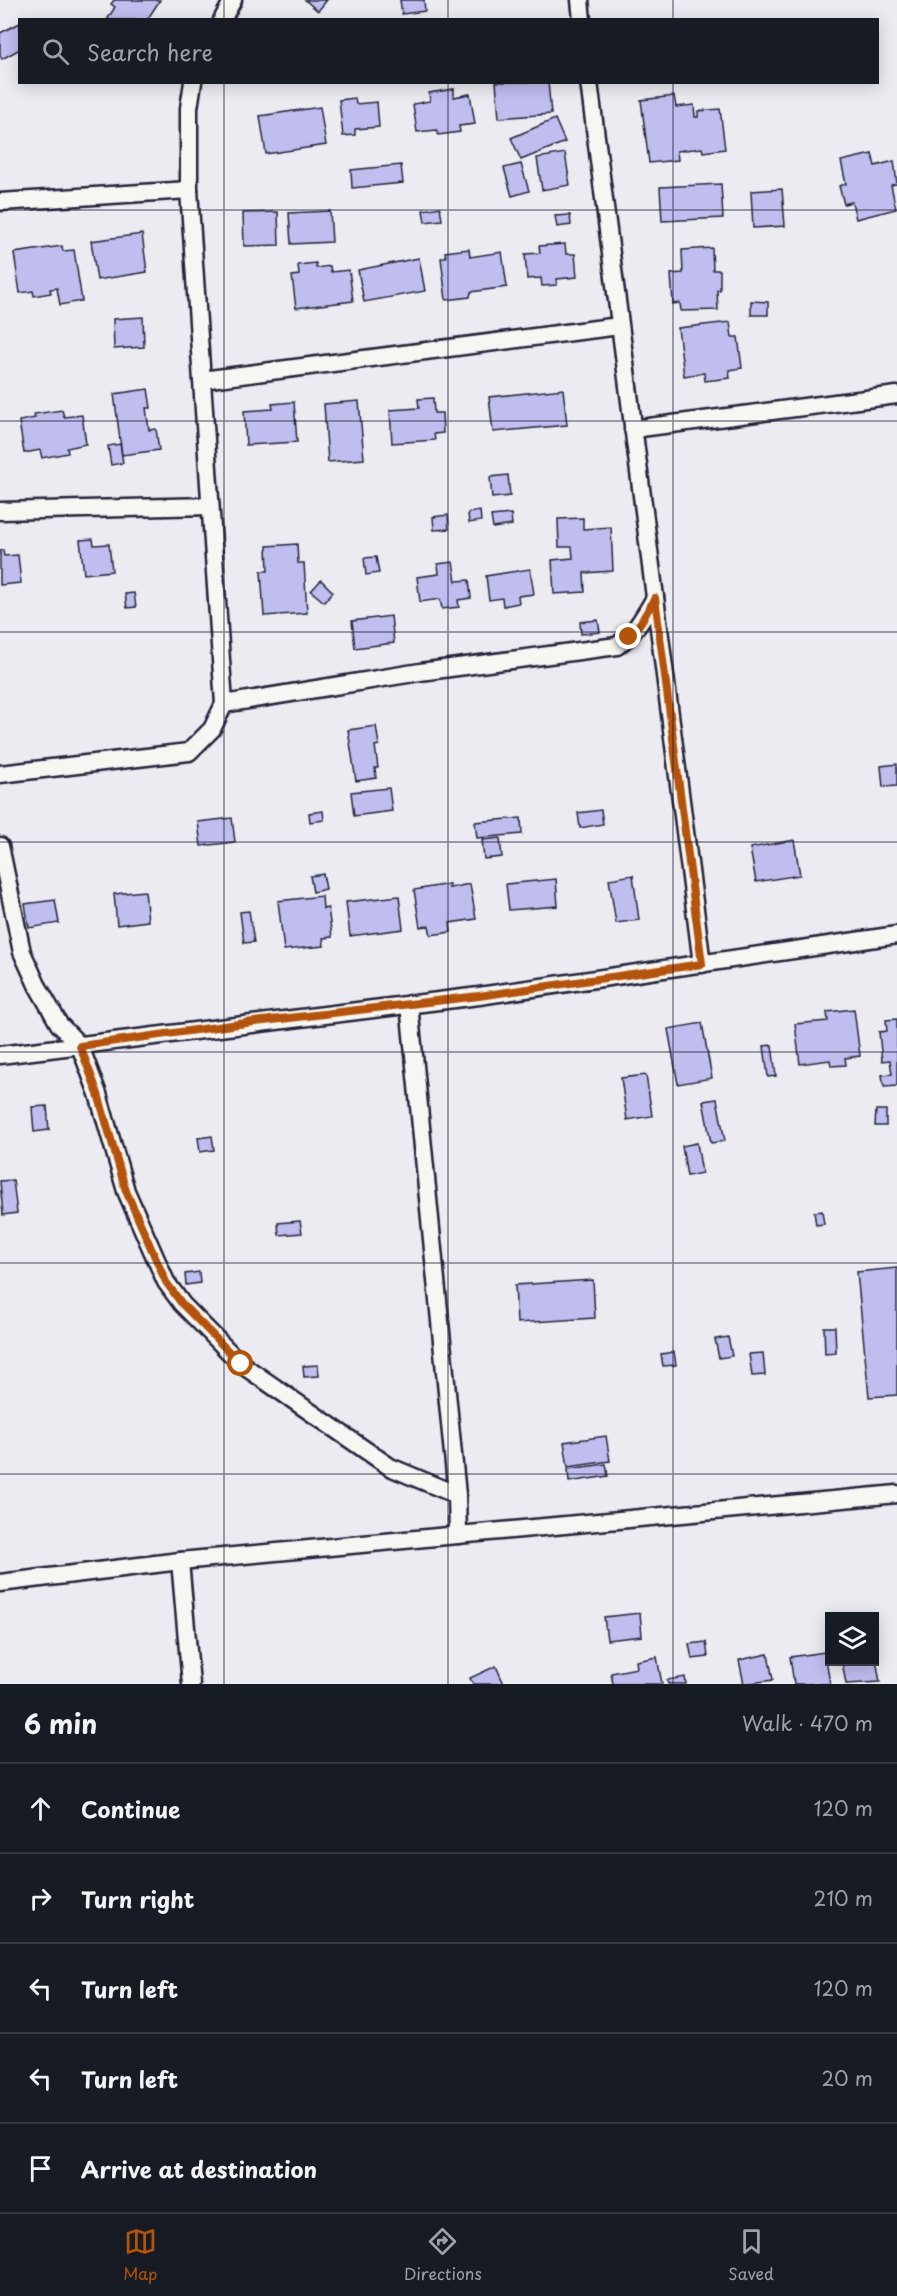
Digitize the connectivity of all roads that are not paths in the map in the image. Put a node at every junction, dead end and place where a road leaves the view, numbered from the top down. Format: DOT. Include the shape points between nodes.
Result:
graph roads {
  1 [pos="233,0"];
  2 [pos="580,0"];
  3 [pos="223,18"];
  4 [pos="582,18"];
  5 [pos="193,84"];
  6 [pos="589,84"];
  7 [pos="189,190"];
  8 [pos="0,202"];
  9 [pos="619,326"];
  10 [pos="202,380"];
  11 [pos="897,395"];
  12 [pos="633,429"];
  13 [pos="210,506"];
  14 [pos="0,511"];
  15 [pos="655,598"];
  16 [pos="224,704"];
  17 [pos="0,774"];
  18 [pos="0,846"];
  19 [pos="897,935"];
  20 [pos="702,964"];
  21 [pos="409,1004"];
  22 [pos="80,1046"];
  23 [pos="0,1055"];
  24 [pos="897,1494"];
  25 [pos="457,1495"];
  26 [pos="459,1535"];
  27 [pos="180,1561"];
  28 [pos="0,1582"];
  29 [pos="191,1684"];
  1 -- 3 [label="street"];
  2 -- 4 [label="street"];
  5 -- 7 [label="street"];
  6 -- 9 [label="street"];
  7 -- 8 [label="street"];
  7 -- 10 [label="street"];
  9 -- 10 [label="street"];
  9 -- 12 [label="street"];
  10 -- 13 [label="street"];
  11 -- 12 [label="street"];
  12 -- 15 [label="street"];
  13 -- 14 [label="street"];
  13 -- 16 [label="street"];
  15 -- 16 [label="street" via="629,637 617,645"];
  15 -- 20 [label="street"];
  16 -- 17 [label="street" via="212,729 189,752"];
  18 -- 22 [label="street" via="22,952 59,1024"];
  19 -- 20 [label="street"];
  20 -- 21 [label="street"];
  21 -- 22 [label="street"];
  21 -- 25 [label="street"];
  22 -- 23 [label="street"];
  22 -- 25 [label="street" via="126,1191 166,1282 182,1304 241,1364 339,1434 390,1467"];
  24 -- 26 [label="street"];
  25 -- 26 [label="street"];
  26 -- 27 [label="street"];
  27 -- 28 [label="street"];
  27 -- 29 [label="street"];
}
